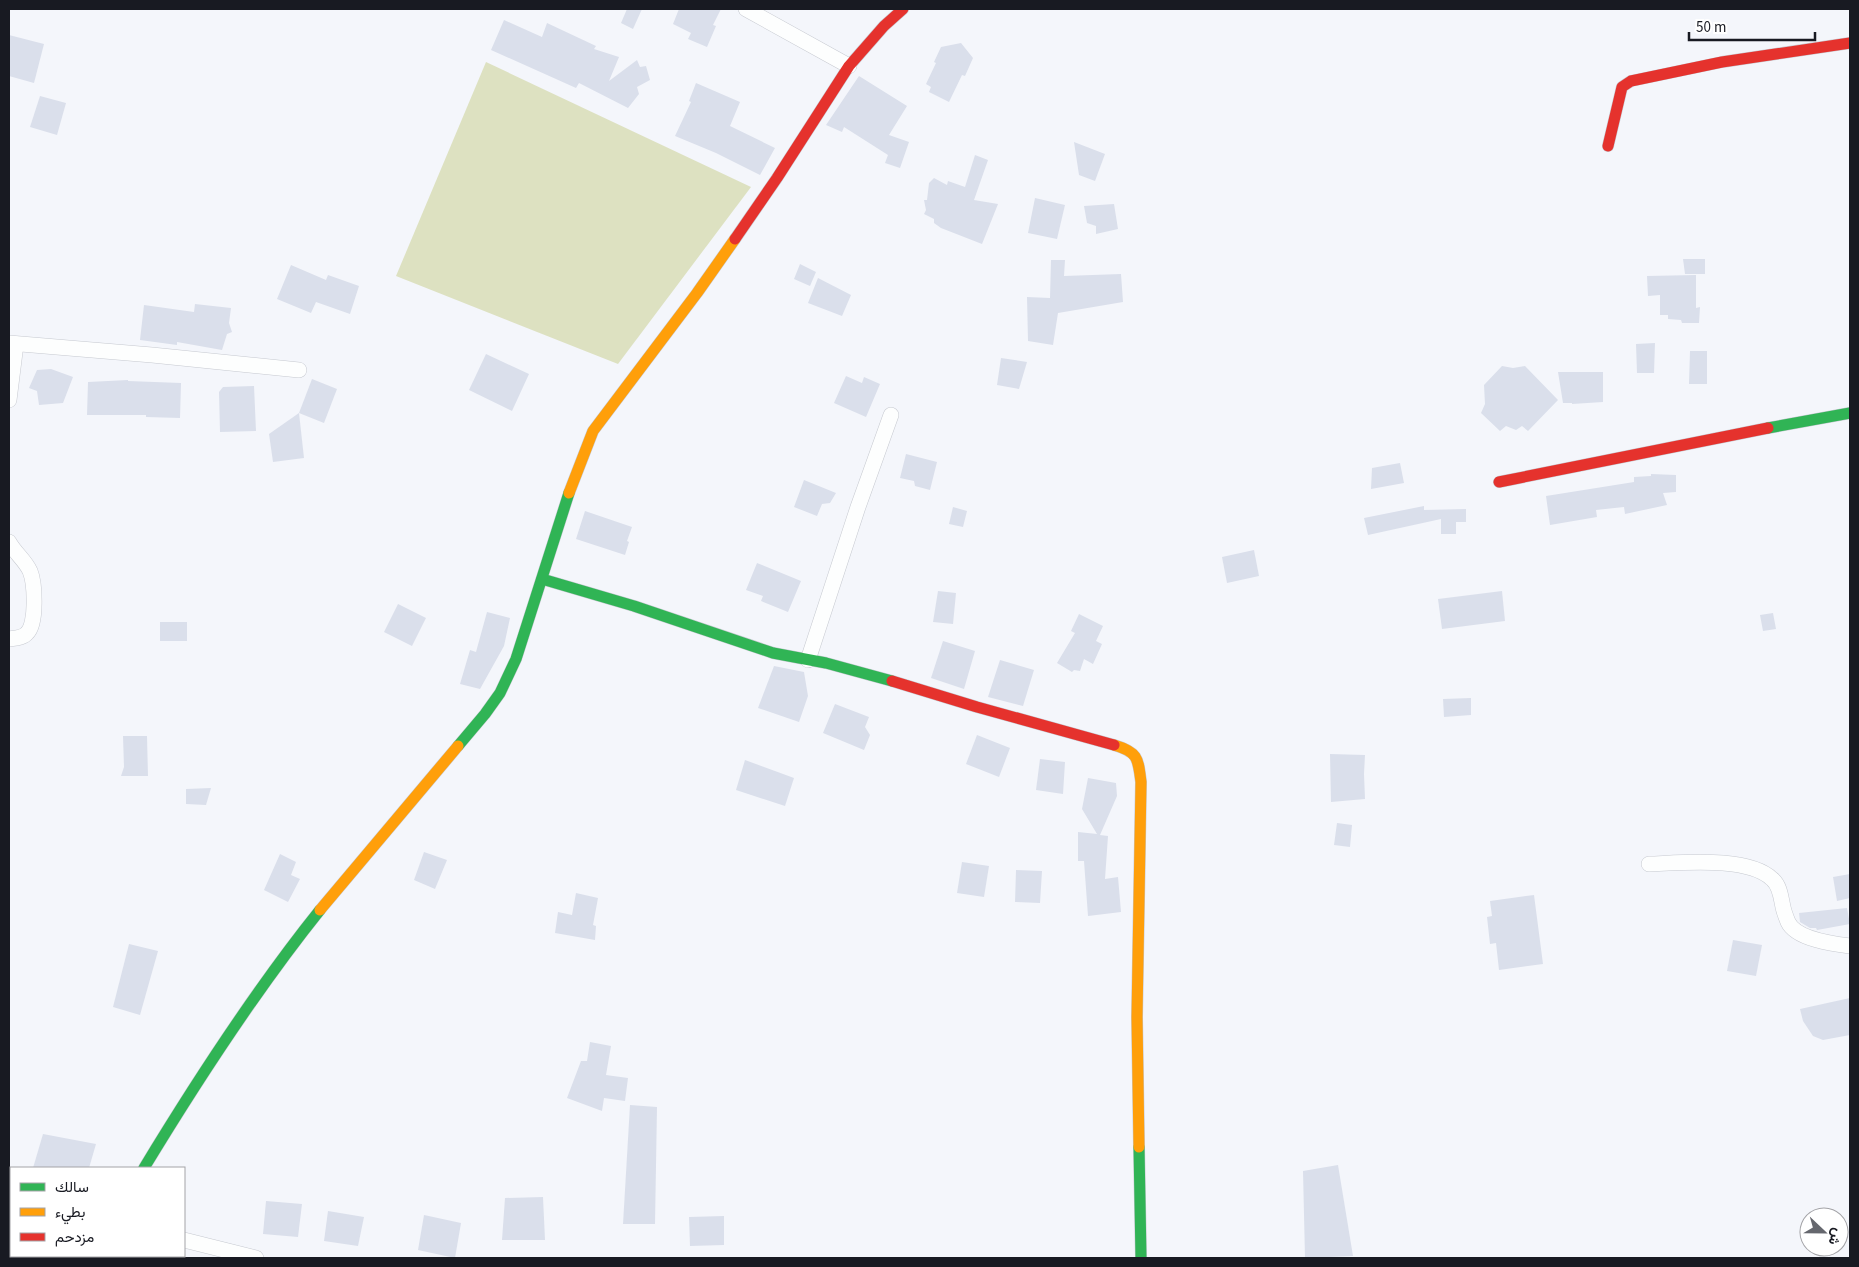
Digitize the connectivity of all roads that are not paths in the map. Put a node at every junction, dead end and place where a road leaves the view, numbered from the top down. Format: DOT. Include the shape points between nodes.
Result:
graph roads {
  1 [pos="746,9"];
  2 [pos="903,9"];
  3 [pos="1850,43"];
  4 [pos="849,66"];
  5 [pos="1608,146"];
  6 [pos="12,343"];
  7 [pos="299,370"];
  8 [pos="9,400"];
  9 [pos="1850,413"];
  10 [pos="891,415"];
  11 [pos="1499,482"];
  12 [pos="9,542"];
  13 [pos="542,579"];
  14 [pos="9,639"];
  15 [pos="808,660"];
  16 [pos="1649,864"];
  17 [pos="1850,946"];
  18 [pos="145,1167"];
  19 [pos="185,1240"];
  20 [pos="256,1258"];
  21 [pos="1141,1258"];
  1 -- 4 [label="street"];
  2 -- 4 [label="street"];
  3 -- 5 [label="street" via="1722,62 1631,81 1622,87"];
  4 -- 13 [label="street" via="777,178 703,284 593,431"];
  6 -- 7 [label="street"];
  6 -- 8 [label="street"];
  9 -- 11 [label="street"];
  10 -- 15 [label="street"];
  12 -- 14 [label="street" via="34,582 34,618 28,633"];
  13 -- 15 [label="street" via="774,653"];
  13 -- 18 [label="street" via="516,659 500,693 280,962 190,1091"];
  15 -- 21 [label="street" via="869,674 1129,749 1139,759 1137,1017"];
  16 -- 17 [label="street" via="1729,863 1756,868 1773,879 1788,923 1802,934 1830,944"];
  19 -- 20 [label="street"];
}
